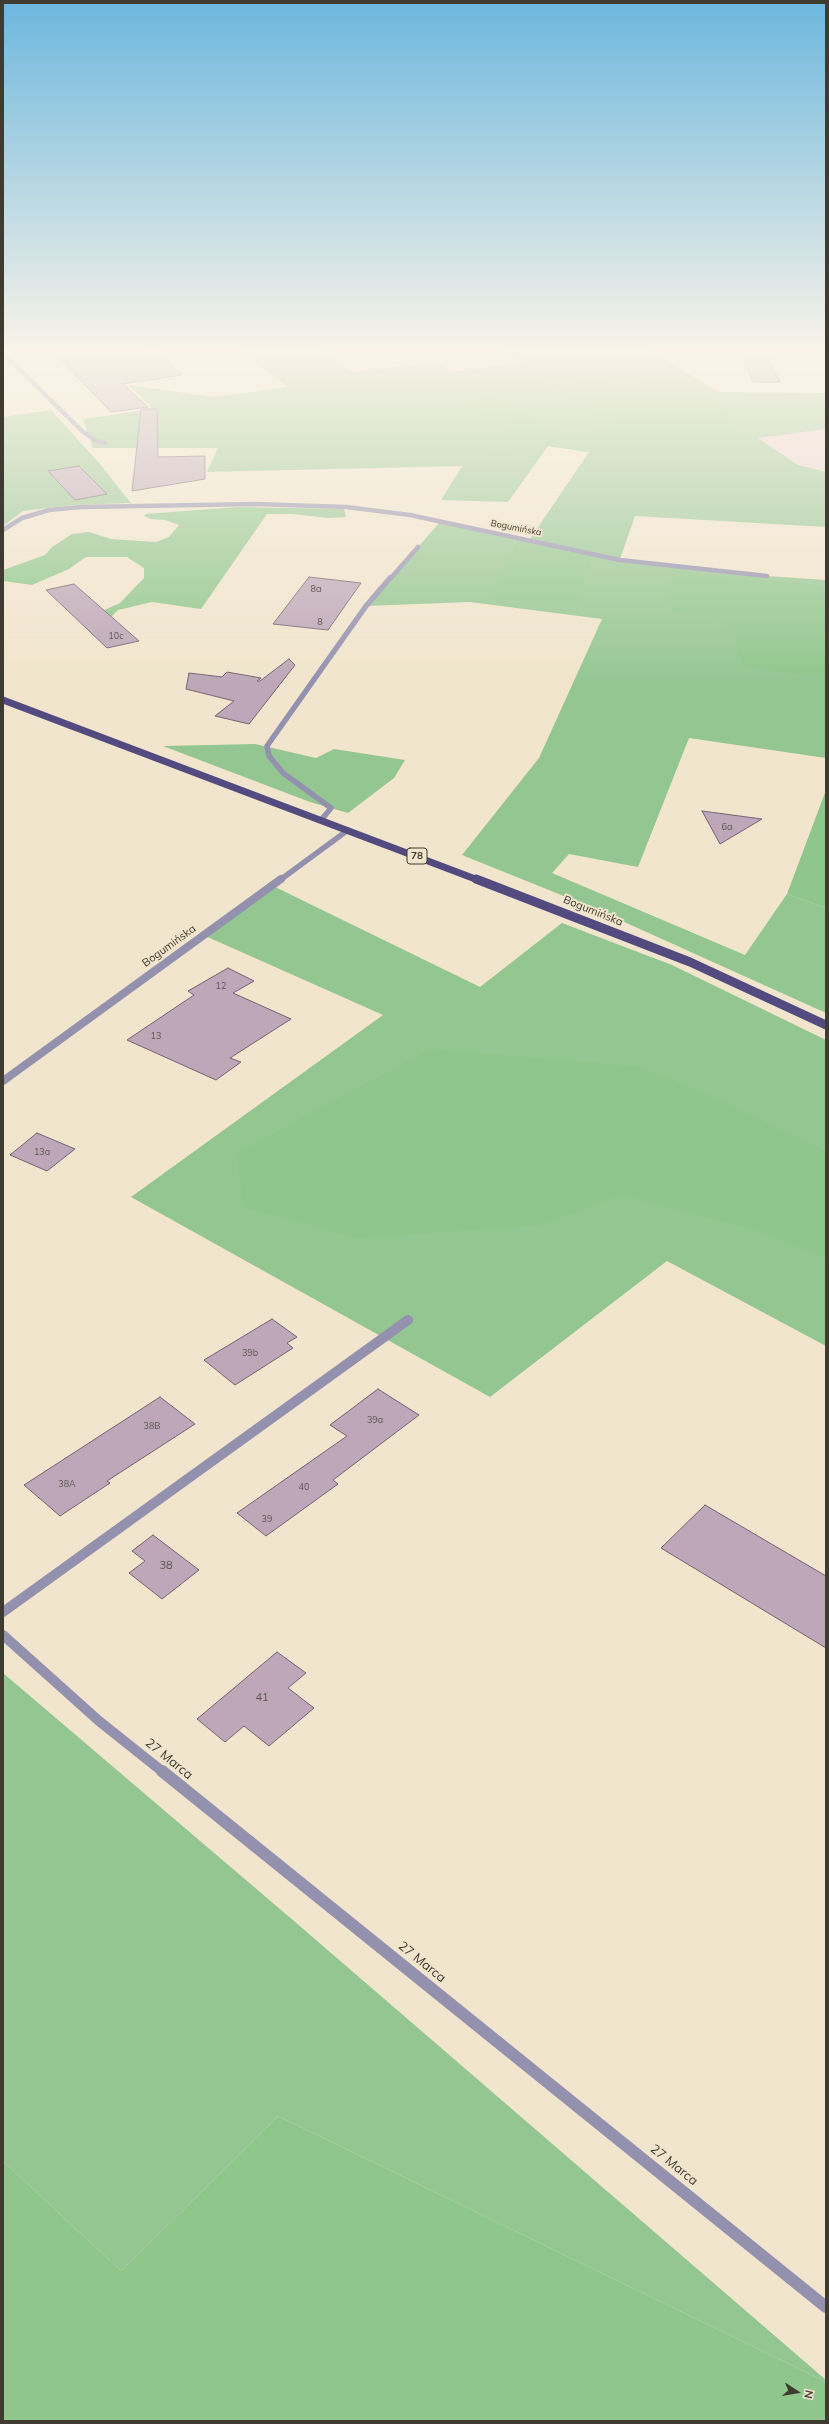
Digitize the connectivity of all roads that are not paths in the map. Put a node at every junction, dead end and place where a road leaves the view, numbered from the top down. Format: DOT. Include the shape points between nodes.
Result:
graph roads {
  1 [pos="3,530"];
  2 [pos="418,547"];
  3 [pos="767,576"];
  4 [pos="3,700"];
  5 [pos="322,819"];
  6 [pos="348,830"];
  7 [pos="826,1025"];
  8 [pos="3,1081"];
  9 [pos="408,1320"];
  10 [pos="3,1612"];
  11 [pos="3,1635"];
  12 [pos="826,2306"];
  1 -- 3 [label="street, Bogumińska" via="22,518 49,510 81,507 256,504 346,507 410,515 620,560"];
  2 -- 5 [label="street" via="366,606 267,746 268,756 283,773 331,808"];
  4 -- 5 [label="main road, Bogumińska / 78"];
  5 -- 6 [label="main road, Bogumińska / 78"];
  6 -- 7 [label="main road, Bogumińska / 78" via="577,916 690,962"];
  6 -- 8 [label="street, Bogumińska"];
  9 -- 10 [label="street"];
  11 -- 12 [label="street, 27 Marca" via="99,1721"];
}
